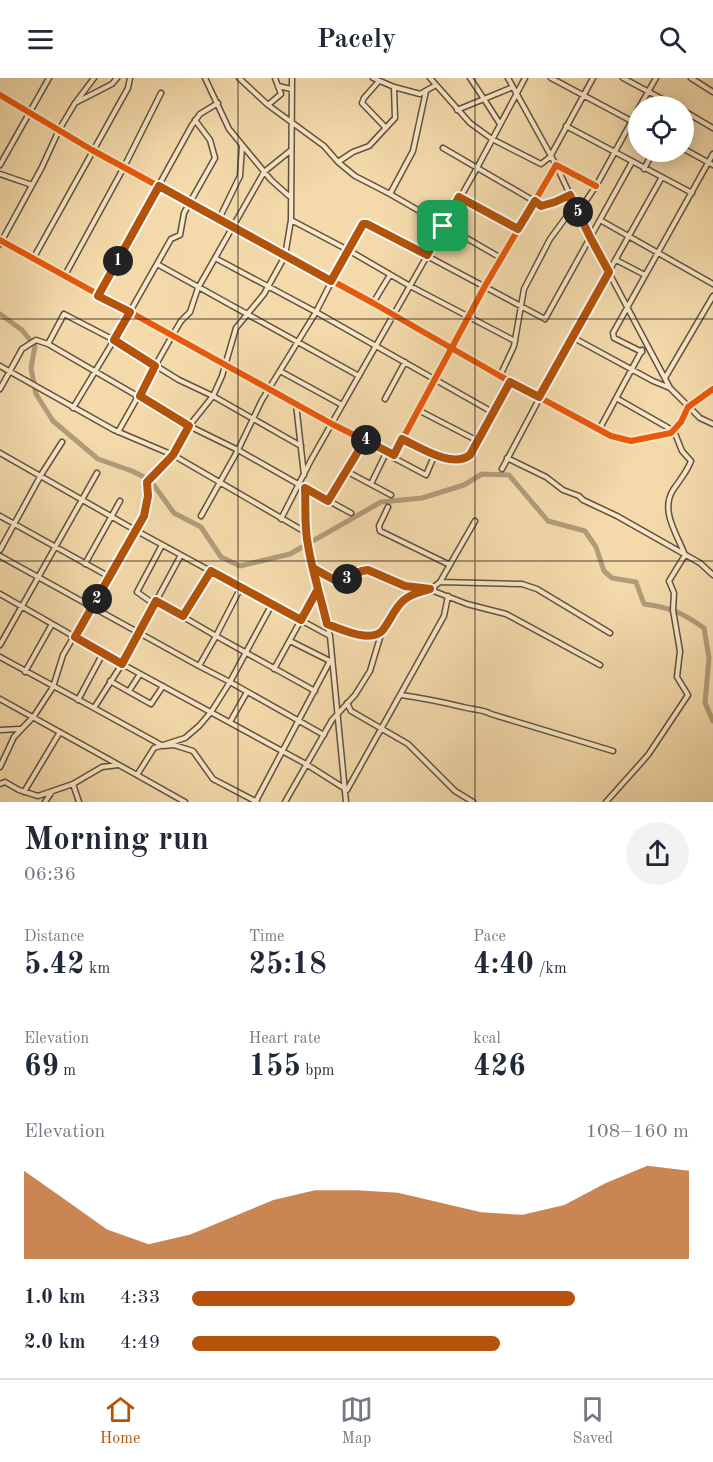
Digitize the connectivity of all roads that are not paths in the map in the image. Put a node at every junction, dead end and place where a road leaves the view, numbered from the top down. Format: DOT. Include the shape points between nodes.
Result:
graph roads {
  1 [pos="49,78"];
  2 [pos="94,78"];
  3 [pos="117,78"];
  4 [pos="130,78"];
  5 [pos="205,78"];
  6 [pos="239,78"];
  7 [pos="275,78"];
  8 [pos="292,78"];
  9 [pos="373,78"];
  10 [pos="430,78"];
  11 [pos="470,78"];
  12 [pos="508,78"];
  13 [pos="525,78"];
  14 [pos="551,78"];
  15 [pos="593,78"];
  16 [pos="623,78"];
  17 [pos="656,78"];
  18 [pos="691,78"];
  19 [pos="379,81"];
  20 [pos="436,85"];
  21 [pos="278,86"];
  22 [pos="394,87"];
  23 [pos="513,87"];
  24 [pos="291,89"];
  25 [pos="426,91"];
  26 [pos="648,92"];
  27 [pos="713,92"];
  28 [pos="161,93"];
  29 [pos="516,94"];
  30 [pos="0,95"];
  31 [pos="584,96"];
  32 [pos="646,96"];
  33 [pos="656,96"];
  34 [pos="484,99"];
  35 [pos="75,103"];
  36 [pos="218,103"];
  37 [pos="268,105"];
  38 [pos="457,110"];
  39 [pos="29,114"];
  40 [pos="694,117"];
  41 [pos="628,119"];
  42 [pos="195,120"];
  43 [pos="292,122"];
  44 [pos="500,124"];
  45 [pos="566,126"];
  46 [pos="628,127"];
  47 [pos="386,128"];
  48 [pos="713,128"];
  49 [pos="59,130"];
  50 [pos="492,139"];
  51 [pos="242,147"];
  52 [pos="443,148"];
  53 [pos="92,150"];
  54 [pos="290,151"];
  55 [pos="615,152"];
  56 [pos="713,154"];
  57 [pos="694,155"];
  58 [pos="550,157"];
  59 [pos="628,160"];
  60 [pos="338,162"];
  61 [pos="632,162"];
  62 [pos="648,162"];
  63 [pos="708,163"];
  64 [pos="0,165"];
  65 [pos="556,165"];
  66 [pos="713,165"];
  67 [pos="124,167"];
  68 [pos="477,168"];
  69 [pos="644,169"];
  70 [pos="264,172"];
  71 [pos="0,174"];
  72 [pos="662,177"];
  73 [pos="32,185"];
  74 [pos="159,186"];
  75 [pos="596,186"];
  76 [pos="692,193"];
  77 [pos="390,194"];
  78 [pos="570,195"];
  79 [pos="290,196"];
  80 [pos="459,197"];
  81 [pos="535,201"];
  82 [pos="190,204"];
  83 [pos="575,206"];
  84 [pos="579,212"];
  85 [pos="219,219"];
  86 [pos="291,220"];
  87 [pos="600,220"];
  88 [pos="443,226"];
  89 [pos="233,227"];
  90 [pos="518,229"];
  91 [pos="590,237"];
  92 [pos="629,237"];
  93 [pos="1,242"];
  94 [pos="348,250"];
  95 [pos="658,253"];
  96 [pos="427,255"];
  97 [pos="285,256"];
  98 [pos="215,258"];
  99 [pos="501,258"];
  100 [pos="33,259"];
  101 [pos="616,260"];
  102 [pos="157,264"];
  103 [pos="609,272"];
  104 [pos="390,275"];
  105 [pos="645,275"];
  106 [pos="64,276"];
  107 [pos="331,281"];
  108 [pos="713,284"];
  109 [pos="410,286"];
  110 [pos="485,286"];
  111 [pos="269,287"];
  112 [pos="198,288"];
  113 [pos="98,296"];
  114 [pos="713,296"];
  115 [pos="373,303"];
  116 [pos="521,305"];
  117 [pos="627,306"];
  118 [pos="130,312"];
  119 [pos="316,312"];
  120 [pos="248,314"];
  121 [pos="394,315"];
  122 [pos="469,316"];
  123 [pos="172,336"];
  124 [pos="572,337"];
  125 [pos="114,340"];
  126 [pos="515,341"];
  127 [pos="297,342"];
  128 [pos="48,344"];
  129 [pos="646,344"];
  130 [pos="375,346"];
  131 [pos="452,348"];
  132 [pos="642,351"];
  133 [pos="405,362"];
  134 [pos="226,364"];
  135 [pos="0,366"];
  136 [pos="155,366"];
  137 [pos="632,369"];
  138 [pos="9,371"];
  139 [pos="96,371"];
  140 [pos="280,371"];
  141 [pos="359,376"];
  142 [pos="500,376"];
  143 [pos="435,378"];
  144 [pos="665,378"];
  145 [pos="510,382"];
  146 [pos="0,388"];
  147 [pos="669,388"];
  148 [pos="269,389"];
  149 [pos="713,389"];
  150 [pos="140,396"];
  151 [pos="213,396"];
  152 [pos="539,397"];
  153 [pos="616,398"];
  154 [pos="385,399"];
  155 [pos="296,404"];
  156 [pos="342,405"];
  157 [pos="688,407"];
  158 [pos="73,408"];
  159 [pos="418,410"];
  160 [pos="494,413"];
  161 [pos="252,420"];
  162 [pos="332,424"];
  163 [pos="713,424"];
  164 [pos="189,426"];
  165 [pos="599,431"];
  166 [pos="674,431"];
  167 [pos="118,432"];
  168 [pos="402,439"];
  169 [pos="365,440"];
  170 [pos="478,441"];
  171 [pos="62,442"];
  172 [pos="302,446"];
  173 [pos="238,450"];
  174 [pos="387,451"];
  175 [pos="2,454"];
  176 [pos="435,454"];
  177 [pos="173,455"];
  178 [pos="394,455"];
  179 [pos="507,459"];
  180 [pos="0,461"];
  181 [pos="502,469"];
  182 [pos="346,471"];
  183 [pos="97,473"];
  184 [pos="41,475"];
  185 [pos="304,475"];
  186 [pos="219,482"];
  187 [pos="299,484"];
  188 [pos="370,484"];
  189 [pos="305,488"];
  190 [pos="391,495"];
  191 [pos="82,498"];
  192 [pos="120,501"];
  193 [pos="328,501"];
  194 [pos="388,507"];
  195 [pos="351,513"];
  196 [pos="0,516"];
  197 [pos="111,516"];
  198 [pos="201,516"];
  199 [pos="281,519"];
  200 [pos="475,521"];
  201 [pos="14,524"];
  202 [pos="135,530"];
  203 [pos="307,533"];
  204 [pos="162,544"];
  205 [pos="54,547"];
  206 [pos="0,550"];
  207 [pos="0,555"];
  208 [pos="181,555"];
  209 [pos="685,555"];
  210 [pos="85,564"];
  211 [pos="450,565"];
  212 [pos="313,568"];
  213 [pos="211,571"];
  214 [pos="713,575"];
  215 [pos="108,576"];
  216 [pos="38,577"];
  217 [pos="440,582"];
  218 [pos="241,587"];
  219 [pos="318,589"];
  220 [pos="430,589"];
  221 [pos="0,594"];
  222 [pos="448,596"];
  223 [pos="155,602"];
  224 [pos="272,604"];
  225 [pos="93,606"];
  226 [pos="22,607"];
  227 [pos="183,616"];
  228 [pos="301,620"];
  229 [pos="52,624"];
  230 [pos="327,624"];
  231 [pos="382,631"];
  232 [pos="139,632"];
  233 [pos="610,633"];
  234 [pos="2,635"];
  235 [pos="216,636"];
  236 [pos="330,636"];
  237 [pos="75,637"];
  238 [pos="290,640"];
  239 [pos="0,645"];
  240 [pos="103,653"];
  241 [pos="245,653"];
  242 [pos="0,657"];
  243 [pos="331,662"];
  244 [pos="122,664"];
  245 [pos="600,665"];
  246 [pos="199,666"];
  247 [pos="274,669"];
  248 [pos="25,672"];
  249 [pos="140,674"];
  250 [pos="110,681"];
  251 [pos="230,682"];
  252 [pos="163,686"];
  253 [pos="53,687"];
  254 [pos="129,691"];
  255 [pos="247,691"];
  256 [pos="315,691"];
  257 [pos="401,695"];
  258 [pos="0,699"];
  259 [pos="78,700"];
  260 [pos="347,703"];
  261 [pos="94,708"];
  262 [pos="211,712"];
  263 [pos="337,712"];
  264 [pos="34,716"];
  265 [pos="230,722"];
  266 [pos="299,722"];
  267 [pos="21,729"];
  268 [pos="382,729"];
  269 [pos="0,730"];
  270 [pos="60,732"];
  271 [pos="324,735"];
  272 [pos="163,746"];
  273 [pos="613,751"];
  274 [pos="282,753"];
  275 [pos="306,764"];
  276 [pos="119,765"];
  277 [pos="0,767"];
  278 [pos="137,775"];
  279 [pos="0,784"];
  280 [pos="73,784"];
  281 [pos="344,787"];
  282 [pos="53,791"];
  283 [pos="24,792"];
  284 [pos="45,802"];
  285 [pos="79,802"];
  286 [pos="185,802"];
  287 [pos="256,802"];
  288 [pos="285,802"];
  289 [pos="346,802"];
  290 [pos="473,802"];
  291 [pos="606,802"];
  1 -- 39 [label="street"];
  2 -- 35 [label="street"];
  3 -- 35 [label="street"];
  4 -- 53 [label="street"];
  5 -- 36 [label="street"];
  6 -- 37 [label="street"];
  7 -- 21 [label="street"];
  8 -- 24 [label="street"];
  9 -- 19 [label="street"];
  10 -- 20 [label="street"];
  11 -- 34 [label="street"];
  12 -- 23 [label="street"];
  13 -- 29 [label="street"];
  14 -- 31 [label="street"];
  15 -- 31 [label="street"];
  16 -- 26 [label="street"];
  17 -- 26 [label="street"];
  18 -- 27 [label="street"];
  19 -- 22 [label="street"];
  19 -- 47 [label="street" via="362,103"];
  20 -- 25 [label="street"];
  20 -- 38 [label="street"];
  21 -- 24 [label="street"];
  21 -- 37 [label="street" via="281,94"];
  22 -- 25 [label="street" via="420,94"];
  22 -- 47 [label="street" via="396,116"];
  23 -- 29 [label="street"];
  23 -- 34 [label="street"];
  24 -- 43 [label="street"];
  25 -- 77 [label="street" via="412,151"];
  26 -- 32 [label="street"];
  26 -- 33 [label="street"];
  28 -- 67 [label="street"];
  29 -- 44 [label="street"];
  29 -- 58 [label="street"];
  30 -- 39 [label="street"];
  31 -- 41 [label="street"];
  31 -- 45 [label="street"];
  34 -- 38 [label="street"];
  34 -- 44 [label="street"];
  35 -- 49 [label="street"];
  36 -- 42 [label="street"];
  36 -- 51 [label="street" via="228,129"];
  37 -- 43 [label="street"];
  38 -- 50 [label="street"];
  39 -- 49 [label="street"];
  39 -- 64 [label="street"];
  40 -- 48 [label="street"];
  42 -- 74 [label="street"];
  42 -- 82 [label="street" via="210,140 215,158"];
  43 -- 54 [label="street"];
  43 -- 60 [label="street"];
  44 -- 50 [label="street"];
  45 -- 55 [label="street"];
  45 -- 58 [label="street"];
  46 -- 55 [label="street"];
  47 -- 60 [label="street" via="369,146"];
  49 -- 53 [label="street"];
  49 -- 73 [label="street"];
  50 -- 58 [label="street" via="539,164"];
  50 -- 68 [label="street"];
  51 -- 70 [label="street"];
  51 -- 85 [label="street" via="240,176"];
  52 -- 68 [label="street"];
  53 -- 67 [label="street"];
  53 -- 100 [label="street"];
  54 -- 70 [label="street"];
  54 -- 79 [label="street"];
  55 -- 59 [label="street"];
  55 -- 75 [label="street"];
  56 -- 63 [label="street"];
  57 -- 63 [label="street"];
  58 -- 65 [label="street"];
  60 -- 77 [label="street" via="362,181"];
  61 -- 69 [label="street"];
  61 -- 87 [label="street"];
  62 -- 69 [label="street"];
  63 -- 66 [label="street"];
  63 -- 76 [label="street"];
  65 -- 75 [label="street"];
  65 -- 78 [label="street"];
  65 -- 81 [label="street"];
  67 -- 74 [label="street"];
  67 -- 106 [label="street"];
  68 -- 80 [label="street"];
  68 -- 81 [label="street"];
  69 -- 72 [label="street"];
  70 -- 79 [label="street"];
  70 -- 89 [label="street"];
  71 -- 73 [label="street"];
  72 -- 76 [label="street"];
  72 -- 92 [label="street"];
  73 -- 93 [label="street"];
  74 -- 82 [label="street"];
  74 -- 113 [label="street"];
  75 -- 84 [label="street"];
  76 -- 95 [label="street"];
  77 -- 88 [label="street"];
  78 -- 81 [label="street" via="541,206"];
  78 -- 83 [label="street"];
  79 -- 86 [label="street"];
  80 -- 88 [label="street"];
  80 -- 90 [label="street"];
  81 -- 90 [label="street"];
  82 -- 85 [label="street"];
  82 -- 102 [label="street" via="180,235 171,239"];
  83 -- 84 [label="street"];
  83 -- 116 [label="street" via="546,246 524,289"];
  84 -- 91 [label="street"];
  85 -- 89 [label="street"];
  86 -- 94 [label="street"];
  86 -- 97 [label="street"];
  87 -- 91 [label="street"];
  87 -- 92 [label="street"];
  88 -- 96 [label="street"];
  88 -- 99 [label="street"];
  89 -- 97 [label="street"];
  89 -- 98 [label="street"];
  90 -- 99 [label="street"];
  91 -- 103 [label="street"];
  91 -- 116 [label="street" via="548,316 542,318"];
  92 -- 95 [label="street"];
  92 -- 101 [label="street"];
  93 -- 100 [label="street"];
  94 -- 96 [label="street" via="365,224"];
  94 -- 104 [label="street"];
  94 -- 107 [label="street"];
  95 -- 105 [label="street"];
  95 -- 108 [label="street"];
  96 -- 109 [label="street"];
  96 -- 110 [label="street"];
  97 -- 107 [label="street"];
  97 -- 111 [label="street"];
  98 -- 111 [label="street"];
  98 -- 112 [label="street"];
  99 -- 110 [label="street"];
  100 -- 106 [label="street"];
  101 -- 103 [label="street"];
  101 -- 105 [label="street"];
  102 -- 112 [label="street"];
  102 -- 118 [label="street"];
  103 -- 117 [label="street"];
  103 -- 124 [label="street"];
  104 -- 109 [label="street"];
  104 -- 115 [label="street"];
  105 -- 117 [label="street"];
  106 -- 113 [label="street"];
  107 -- 115 [label="street"];
  107 -- 119 [label="street"];
  109 -- 121 [label="street"];
  109 -- 122 [label="street"];
  110 -- 116 [label="street"];
  110 -- 122 [label="street"];
  111 -- 119 [label="street"];
  111 -- 120 [label="street"];
  112 -- 120 [label="street"];
  112 -- 123 [label="street" via="190,312"];
  113 -- 118 [label="street"];
  114 -- 144 [label="street"];
  115 -- 121 [label="street"];
  116 -- 126 [label="street"];
  117 -- 129 [label="street"];
  117 -- 132 [label="street" via="613,336"];
  118 -- 123 [label="street"];
  118 -- 125 [label="street"];
  119 -- 127 [label="street"];
  119 -- 130 [label="street"];
  120 -- 127 [label="street"];
  120 -- 134 [label="street" via="234,333"];
  121 -- 130 [label="street"];
  121 -- 131 [label="street"];
  122 -- 126 [label="street"];
  122 -- 131 [label="street"];
  123 -- 134 [label="street"];
  123 -- 136 [label="street"];
  124 -- 137 [label="street"];
  124 -- 152 [label="street"];
  125 -- 128 [label="street" via="64,314"];
  125 -- 136 [label="street"];
  125 -- 139 [label="street"];
  126 -- 142 [label="street"];
  127 -- 140 [label="street"];
  127 -- 141 [label="street"];
  128 -- 138 [label="street" via="39,340 27,344"];
  128 -- 139 [label="street"];
  129 -- 132 [label="street"];
  129 -- 144 [label="street"];
  130 -- 133 [label="street"];
  130 -- 141 [label="street"];
  131 -- 142 [label="street"];
  131 -- 143 [label="street"];
  132 -- 137 [label="street"];
  133 -- 143 [label="street"];
  133 -- 154 [label="street"];
  134 -- 148 [label="street"];
  134 -- 151 [label="street"];
  135 -- 138 [label="street"];
  136 -- 150 [label="street"];
  136 -- 151 [label="street"];
  137 -- 147 [label="street"];
  137 -- 153 [label="street"];
  138 -- 146 [label="street"];
  138 -- 158 [label="street"];
  139 -- 150 [label="street"];
  139 -- 158 [label="street"];
  140 -- 148 [label="street"];
  140 -- 156 [label="street"];
  141 -- 156 [label="street"];
  142 -- 145 [label="street"];
  143 -- 159 [label="street"];
  143 -- 160 [label="street"];
  144 -- 147 [label="street"];
  145 -- 152 [label="street"];
  145 -- 160 [label="street"];
  147 -- 157 [label="street"];
  148 -- 155 [label="street"];
  148 -- 161 [label="street"];
  149 -- 157 [label="street"];
  150 -- 164 [label="street"];
  150 -- 167 [label="street"];
  151 -- 161 [label="street"];
  151 -- 164 [label="street"];
  152 -- 165 [label="street"];
  152 -- 179 [label="street"];
  153 -- 165 [label="street"];
  153 -- 166 [label="street"];
  155 -- 162 [label="street"];
  155 -- 172 [label="street"];
  156 -- 162 [label="street"];
  157 -- 163 [label="street"];
  157 -- 166 [label="street"];
  158 -- 167 [label="street"];
  159 -- 168 [label="street"];
  159 -- 170 [label="street"];
  160 -- 170 [label="street"];
  161 -- 172 [label="street"];
  161 -- 173 [label="street"];
  162 -- 169 [label="street"];
  162 -- 185 [label="street"];
  164 -- 173 [label="street"];
  164 -- 177 [label="street"];
  165 -- 166 [label="street" via="631,441"];
  166 -- 209 [label="street" via="691,461 667,504"];
  167 -- 177 [label="street"];
  168 -- 176 [label="street"];
  168 -- 178 [label="street"];
  169 -- 174 [label="street"];
  169 -- 182 [label="street"];
  170 -- 176 [label="street" via="463,459"];
  171 -- 184 [label="street"];
  172 -- 185 [label="street"];
  173 -- 186 [label="street"];
  173 -- 187 [label="street"];
  174 -- 178 [label="street"];
  174 -- 188 [label="street"];
  175 -- 180 [label="street"];
  175 -- 184 [label="street"];
  176 -- 178 [label="street" via="426,475"];
  177 -- 186 [label="street"];
  177 -- 202 [label="street" via="147,482 147,507"];
  179 -- 181 [label="street"];
  179 -- 209 [label="street"];
  182 -- 188 [label="street"];
  182 -- 193 [label="street"];
  183 -- 191 [label="street"];
  184 -- 191 [label="street"];
  184 -- 201 [label="street"];
  185 -- 187 [label="street"];
  186 -- 198 [label="street"];
  186 -- 199 [label="street"];
  187 -- 189 [label="street"];
  187 -- 199 [label="street"];
  188 -- 190 [label="street"];
  189 -- 193 [label="street"];
  189 -- 203 [label="street"];
  191 -- 197 [label="street"];
  191 -- 205 [label="street"];
  192 -- 197 [label="street"];
  193 -- 195 [label="street"];
  194 -- 211 [label="street" via="380,531"];
  196 -- 201 [label="street"];
  197 -- 202 [label="street"];
  197 -- 210 [label="street"];
  199 -- 203 [label="street"];
  200 -- 211 [label="street"];
  201 -- 205 [label="street"];
  201 -- 206 [label="street"];
  202 -- 204 [label="street"];
  202 -- 215 [label="street"];
  203 -- 212 [label="street"];
  204 -- 208 [label="street"];
  204 -- 223 [label="street" via="137,592"];
  205 -- 210 [label="street"];
  205 -- 216 [label="street"];
  207 -- 216 [label="street"];
  208 -- 213 [label="street"];
  208 -- 223 [label="street"];
  209 -- 214 [label="street"];
  209 -- 291 [label="street" via="669,581 674,593 680,651 677,677 687,696 648,755"];
  210 -- 215 [label="street"];
  211 -- 217 [label="street"];
  212 -- 219 [label="street"];
  212 -- 220 [label="street" via="338,582 368,570 405,586"];
  213 -- 218 [label="street"];
  213 -- 227 [label="street"];
  215 -- 225 [label="street"];
  216 -- 225 [label="street"];
  216 -- 226 [label="street"];
  217 -- 220 [label="street"];
  217 -- 233 [label="street" via="522,584"];
  218 -- 224 [label="street"];
  218 -- 235 [label="street"];
  219 -- 228 [label="street"];
  219 -- 230 [label="street"];
  220 -- 222 [label="street"];
  220 -- 231 [label="street" via="404,600"];
  221 -- 226 [label="street"];
  222 -- 245 [label="street" via="506,614"];
  222 -- 257 [label="street" via="444,616"];
  223 -- 227 [label="street"];
  223 -- 232 [label="street"];
  224 -- 228 [label="street"];
  224 -- 241 [label="street"];
  225 -- 232 [label="street"];
  225 -- 237 [label="street"];
  226 -- 229 [label="street"];
  226 -- 234 [label="street"];
  227 -- 235 [label="street"];
  228 -- 236 [label="street"];
  228 -- 238 [label="street"];
  229 -- 237 [label="street"];
  229 -- 248 [label="street"];
  230 -- 231 [label="street" via="370,636"];
  230 -- 236 [label="street"];
  231 -- 260 [label="street" via="373,665"];
  232 -- 244 [label="street"];
  232 -- 246 [label="street"];
  234 -- 239 [label="street"];
  235 -- 241 [label="street"];
  235 -- 246 [label="street"];
  236 -- 243 [label="street"];
  237 -- 240 [label="street"];
  237 -- 253 [label="street" via="60,662"];
  238 -- 243 [label="street"];
  238 -- 247 [label="street"];
  240 -- 244 [label="street"];
  240 -- 259 [label="street"];
  241 -- 247 [label="street"];
  241 -- 251 [label="street"];
  242 -- 248 [label="street"];
  243 -- 256 [label="street"];
  243 -- 263 [label="street"];
  244 -- 249 [label="street"];
  244 -- 250 [label="street"];
  246 -- 251 [label="street"];
  247 -- 256 [label="street"];
  248 -- 253 [label="street"];
  249 -- 252 [label="street"];
  249 -- 254 [label="street"];
  250 -- 254 [label="street"];
  250 -- 261 [label="street"];
  251 -- 255 [label="street"];
  251 -- 262 [label="street"];
  252 -- 254 [label="street" via="151,704"];
  252 -- 262 [label="street"];
  253 -- 259 [label="street"];
  253 -- 264 [label="street"];
  255 -- 265 [label="street"];
  255 -- 266 [label="street"];
  256 -- 266 [label="street"];
  257 -- 268 [label="street"];
  257 -- 273 [label="street" via="484,710"];
  258 -- 264 [label="street"];
  259 -- 261 [label="street"];
  260 -- 263 [label="street"];
  260 -- 268 [label="street" via="351,711"];
  261 -- 272 [label="street"];
  262 -- 265 [label="street"];
  262 -- 272 [label="street" via="190,735"];
  263 -- 271 [label="street"];
  263 -- 281 [label="street"];
  264 -- 267 [label="street"];
  264 -- 270 [label="street"];
  265 -- 274 [label="street"];
  266 -- 271 [label="street"];
  266 -- 274 [label="street"];
  267 -- 269 [label="street"];
  267 -- 277 [label="street" via="9,744"];
  268 -- 281 [label="street" via="351,785 347,790"];
  268 -- 290 [label="street" via="408,744 455,791"];
  270 -- 276 [label="street"];
  270 -- 283 [label="street"];
  271 -- 275 [label="street"];
  272 -- 278 [label="street" via="154,748"];
  272 -- 287 [label="street" via="193,751 213,779"];
  274 -- 275 [label="street"];
  274 -- 287 [label="street"];
  275 -- 281 [label="street"];
  275 -- 288 [label="street"];
  276 -- 278 [label="street"];
  276 -- 280 [label="street" via="102,767"];
  278 -- 286 [label="street"];
  279 -- 283 [label="street" via="5,782"];
  280 -- 282 [label="street"];
  280 -- 285 [label="street"];
  281 -- 289 [label="street"];
  282 -- 283 [label="street" via="38,796"];
  282 -- 284 [label="street"];
}
